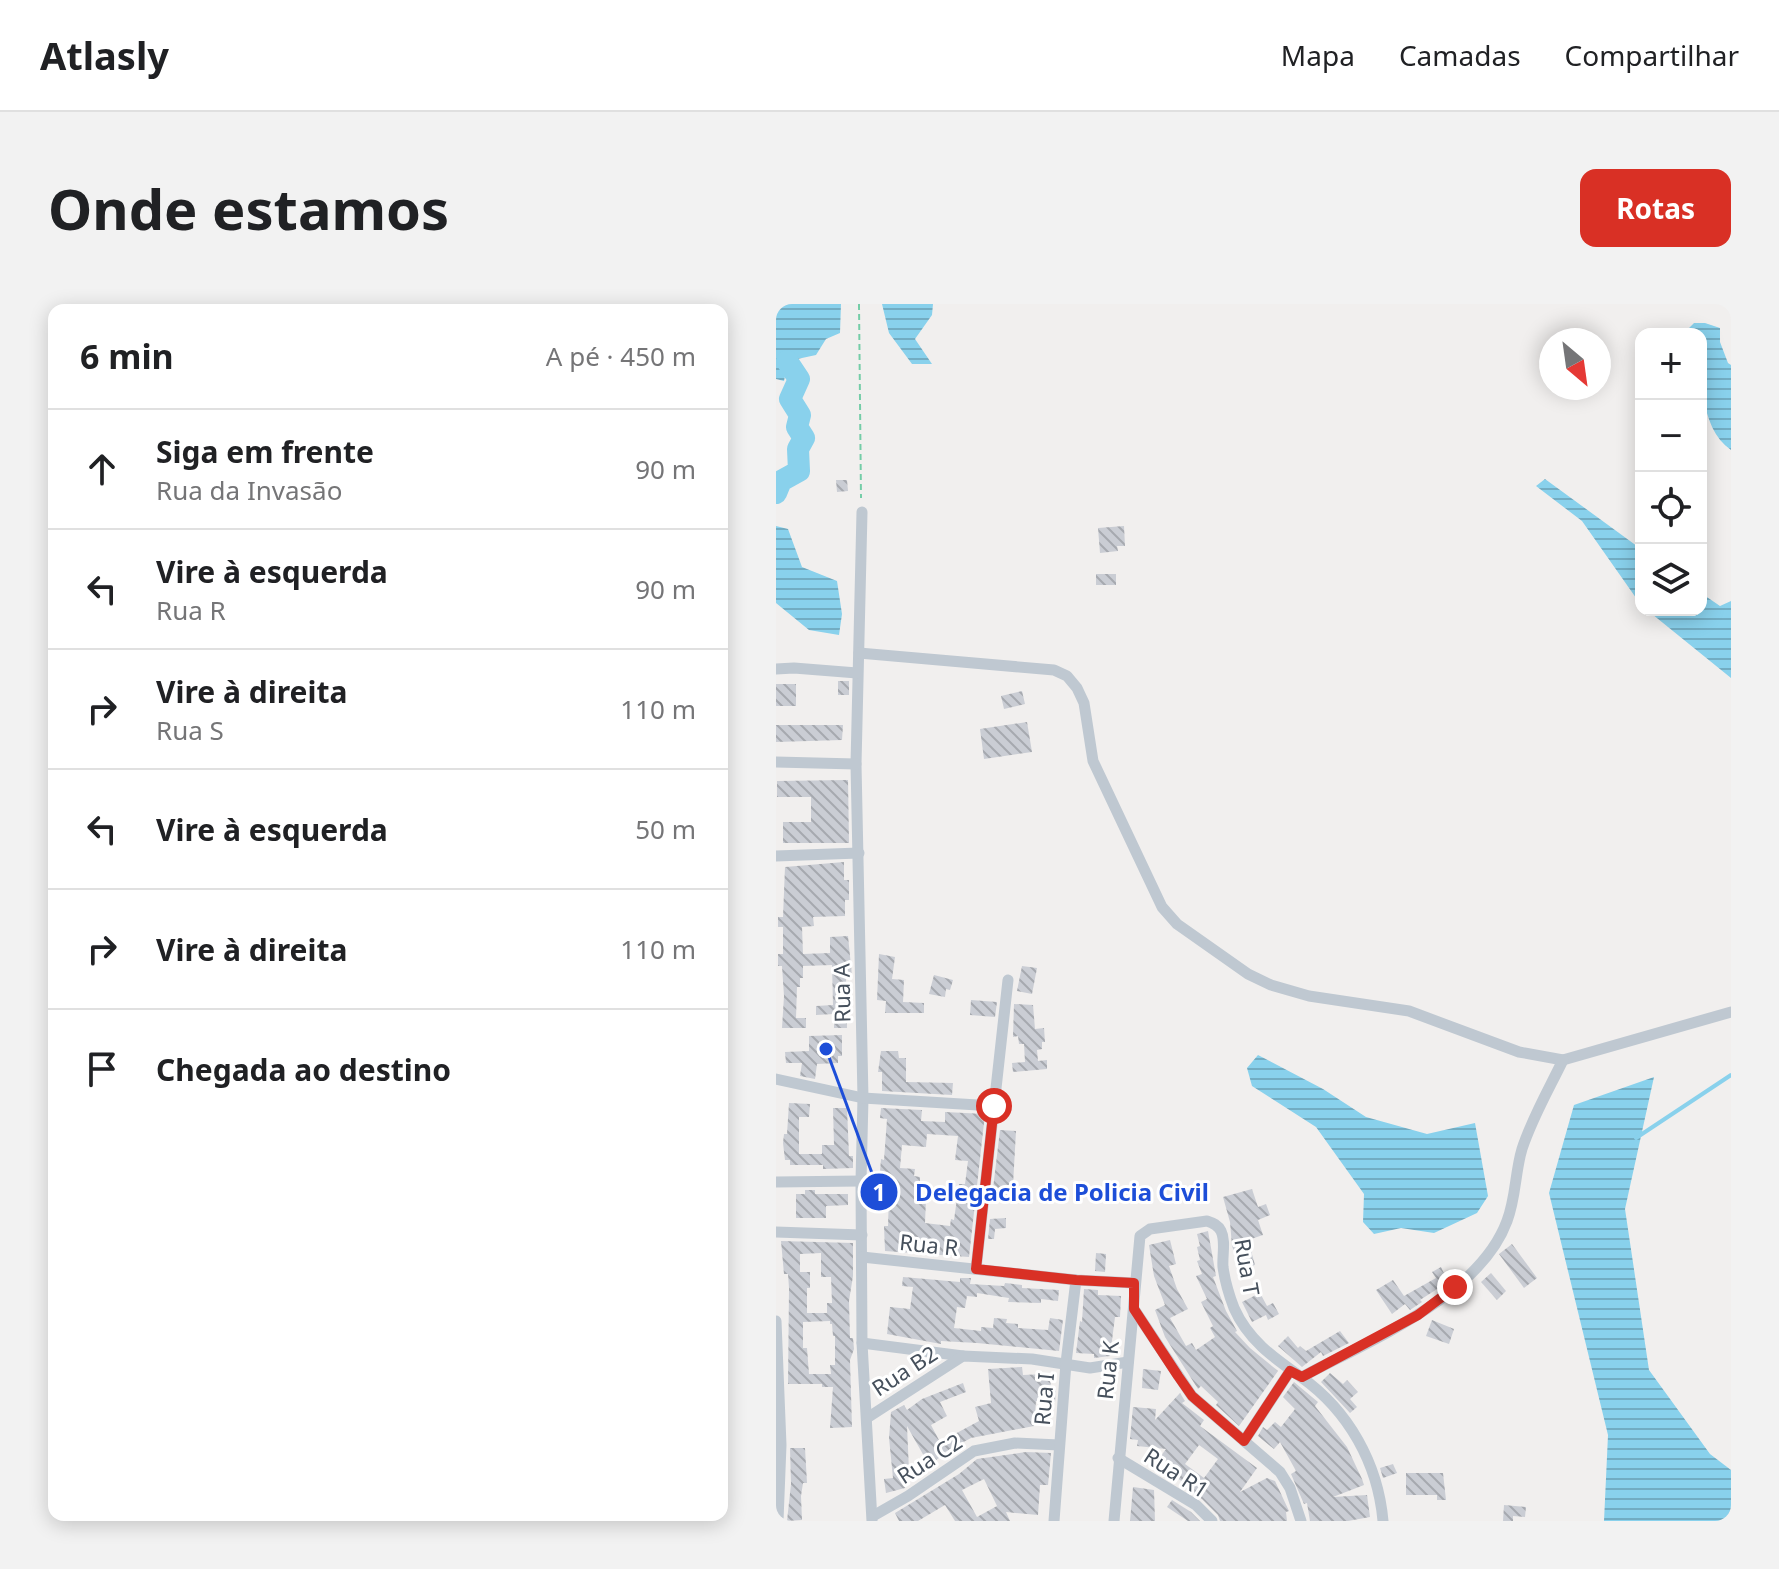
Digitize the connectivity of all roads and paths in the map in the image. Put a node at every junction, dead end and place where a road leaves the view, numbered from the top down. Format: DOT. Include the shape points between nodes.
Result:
graph roads {
  1 [pos="859,304"];
  2 [pos="862,512"];
  3 [pos="859,653"];
  4 [pos="776,669"];
  5 [pos="857,673"];
  6 [pos="776,762"];
  7 [pos="856,764"];
  8 [pos="859,853"];
  9 [pos="776,856"];
  10 [pos="1008,980"];
  11 [pos="1731,1012"];
  12 [pos="1563,1060"];
  13 [pos="776,1079"];
  14 [pos="863,1098"];
  15 [pos="994,1106"];
  16 [pos="861,1181"];
  17 [pos="776,1182"];
  18 [pos="1150,1229"];
  19 [pos="776,1232"];
  20 [pos="862,1235"];
  21 [pos="862,1257"];
  22 [pos="976,1269"];
  23 [pos="1076,1280"];
  24 [pos="1134,1283"];
  25 [pos="1134,1309"];
  26 [pos="776,1321"];
  27 [pos="862,1343"];
  28 [pos="963,1356"];
  29 [pos="1128,1362"];
  30 [pos="1066,1363"];
  31 [pos="1290,1371"];
  32 [pos="1302,1377"];
  33 [pos="777,1396"];
  34 [pos="867,1418"];
  35 [pos="1244,1441"];
  36 [pos="778,1445"];
  37 [pos="1059,1445"];
  38 [pos="1118,1458"];
  39 [pos="872,1519"];
  40 [pos="778,1521"];
  41 [pos="1054,1521"];
  42 [pos="1114,1521"];
  43 [pos="1212,1521"];
  44 [pos="1301,1521"];
  45 [pos="1383,1521"];
  1 -- 2 [label="path"];
  2 -- 3 [label="street, Rua A"];
  3 -- 5 [label="street, Rua A"];
  3 -- 12 [label="street" via="1054,670 1067,676 1084,703 1097,771 1162,907 1177,924 1271,985 1409,1011 1519,1052"];
  4 -- 5 [label="street"];
  5 -- 7 [label="street, Rua A"];
  6 -- 7 [label="street"];
  7 -- 8 [label="street, Rua A"];
  8 -- 9 [label="street"];
  8 -- 14 [label="street, Rua A"];
  10 -- 15 [label="street"];
  11 -- 12 [label="street"];
  12 -- 32 [label="street" via="1531,1125 1507,1221 1473,1271 1418,1315"];
  13 -- 14 [label="street"];
  14 -- 15 [label="street"];
  14 -- 16 [label="street, Rua A"];
  15 -- 22 [label="street"];
  16 -- 17 [label="street"];
  16 -- 20 [label="street, Rua A"];
  18 -- 24 [label="street, Rua K" via="1140,1236"];
  18 -- 31 [label="street, Rua T" via="1207,1221 1220,1229 1227,1290 1237,1315 1267,1353"];
  19 -- 20 [label="street"];
  20 -- 21 [label="street, Rua A"];
  21 -- 22 [label="street, Rua R"];
  21 -- 27 [label="street, Rua A"];
  22 -- 23 [label="street, Rua R"];
  23 -- 24 [label="street, Rua R"];
  23 -- 30 [label="street, Rua I"];
  24 -- 25 [label="street, Rua K"];
  25 -- 29 [label="street, Rua K"];
  25 -- 35 [label="street" via="1192,1396"];
  26 -- 33 [label="street"];
  27 -- 28 [label="street, Rua B2"];
  27 -- 34 [label="street, Rua A"];
  28 -- 30 [label="street, Rua B2"];
  28 -- 34 [label="street, Rua B2"];
  29 -- 30 [label="street, Rua B2" via="1090,1368"];
  29 -- 38 [label="street, Rua K"];
  30 -- 37 [label="street, Rua I"];
  31 -- 32 [label="street, Rua T"];
  31 -- 35 [label="street"];
  32 -- 45 [label="street, Rua T" via="1355,1433 1373,1468"];
  33 -- 36 [label="street"];
  34 -- 39 [label="street, Rua A"];
  35 -- 44 [label="street" via="1280,1472"];
  36 -- 40 [label="street"];
  37 -- 39 [label="street, Rua C2" via="1015,1443 974,1451"];
  37 -- 41 [label="street, Rua I"];
  38 -- 42 [label="street, Rua K"];
  38 -- 43 [label="street, Rua R1" via="1196,1505"];
}
